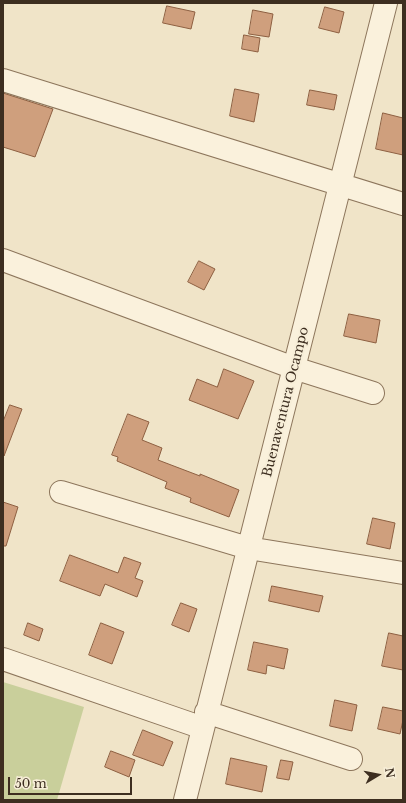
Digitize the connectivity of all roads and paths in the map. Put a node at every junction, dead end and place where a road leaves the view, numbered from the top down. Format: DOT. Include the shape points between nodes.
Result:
graph roads {
  1 [pos="390,4"];
  2 [pos="3,80"];
  3 [pos="340,185"];
  4 [pos="403,204"];
  5 [pos="3,260"];
  6 [pos="294,368"];
  7 [pos="374,393"];
  8 [pos="61,492"];
  9 [pos="248,548"];
  10 [pos="403,573"];
  11 [pos="3,659"];
  12 [pos="204,720"];
  13 [pos="351,759"];
  14 [pos="185,800"];
  1 -- 3 [label="street, Buenaventura Ocampo"];
  2 -- 3 [label="street"];
  3 -- 4 [label="street"];
  3 -- 6 [label="street, Buenaventura Ocampo"];
  5 -- 6 [label="street"];
  6 -- 7 [label="street"];
  6 -- 9 [label="street, Buenaventura Ocampo"];
  8 -- 9 [label="street"];
  9 -- 10 [label="street"];
  9 -- 12 [label="street, Buenaventura Ocampo"];
  11 -- 12 [label="street"];
  12 -- 13 [label="street"];
  12 -- 14 [label="street, Buenaventura Ocampo"];
}
